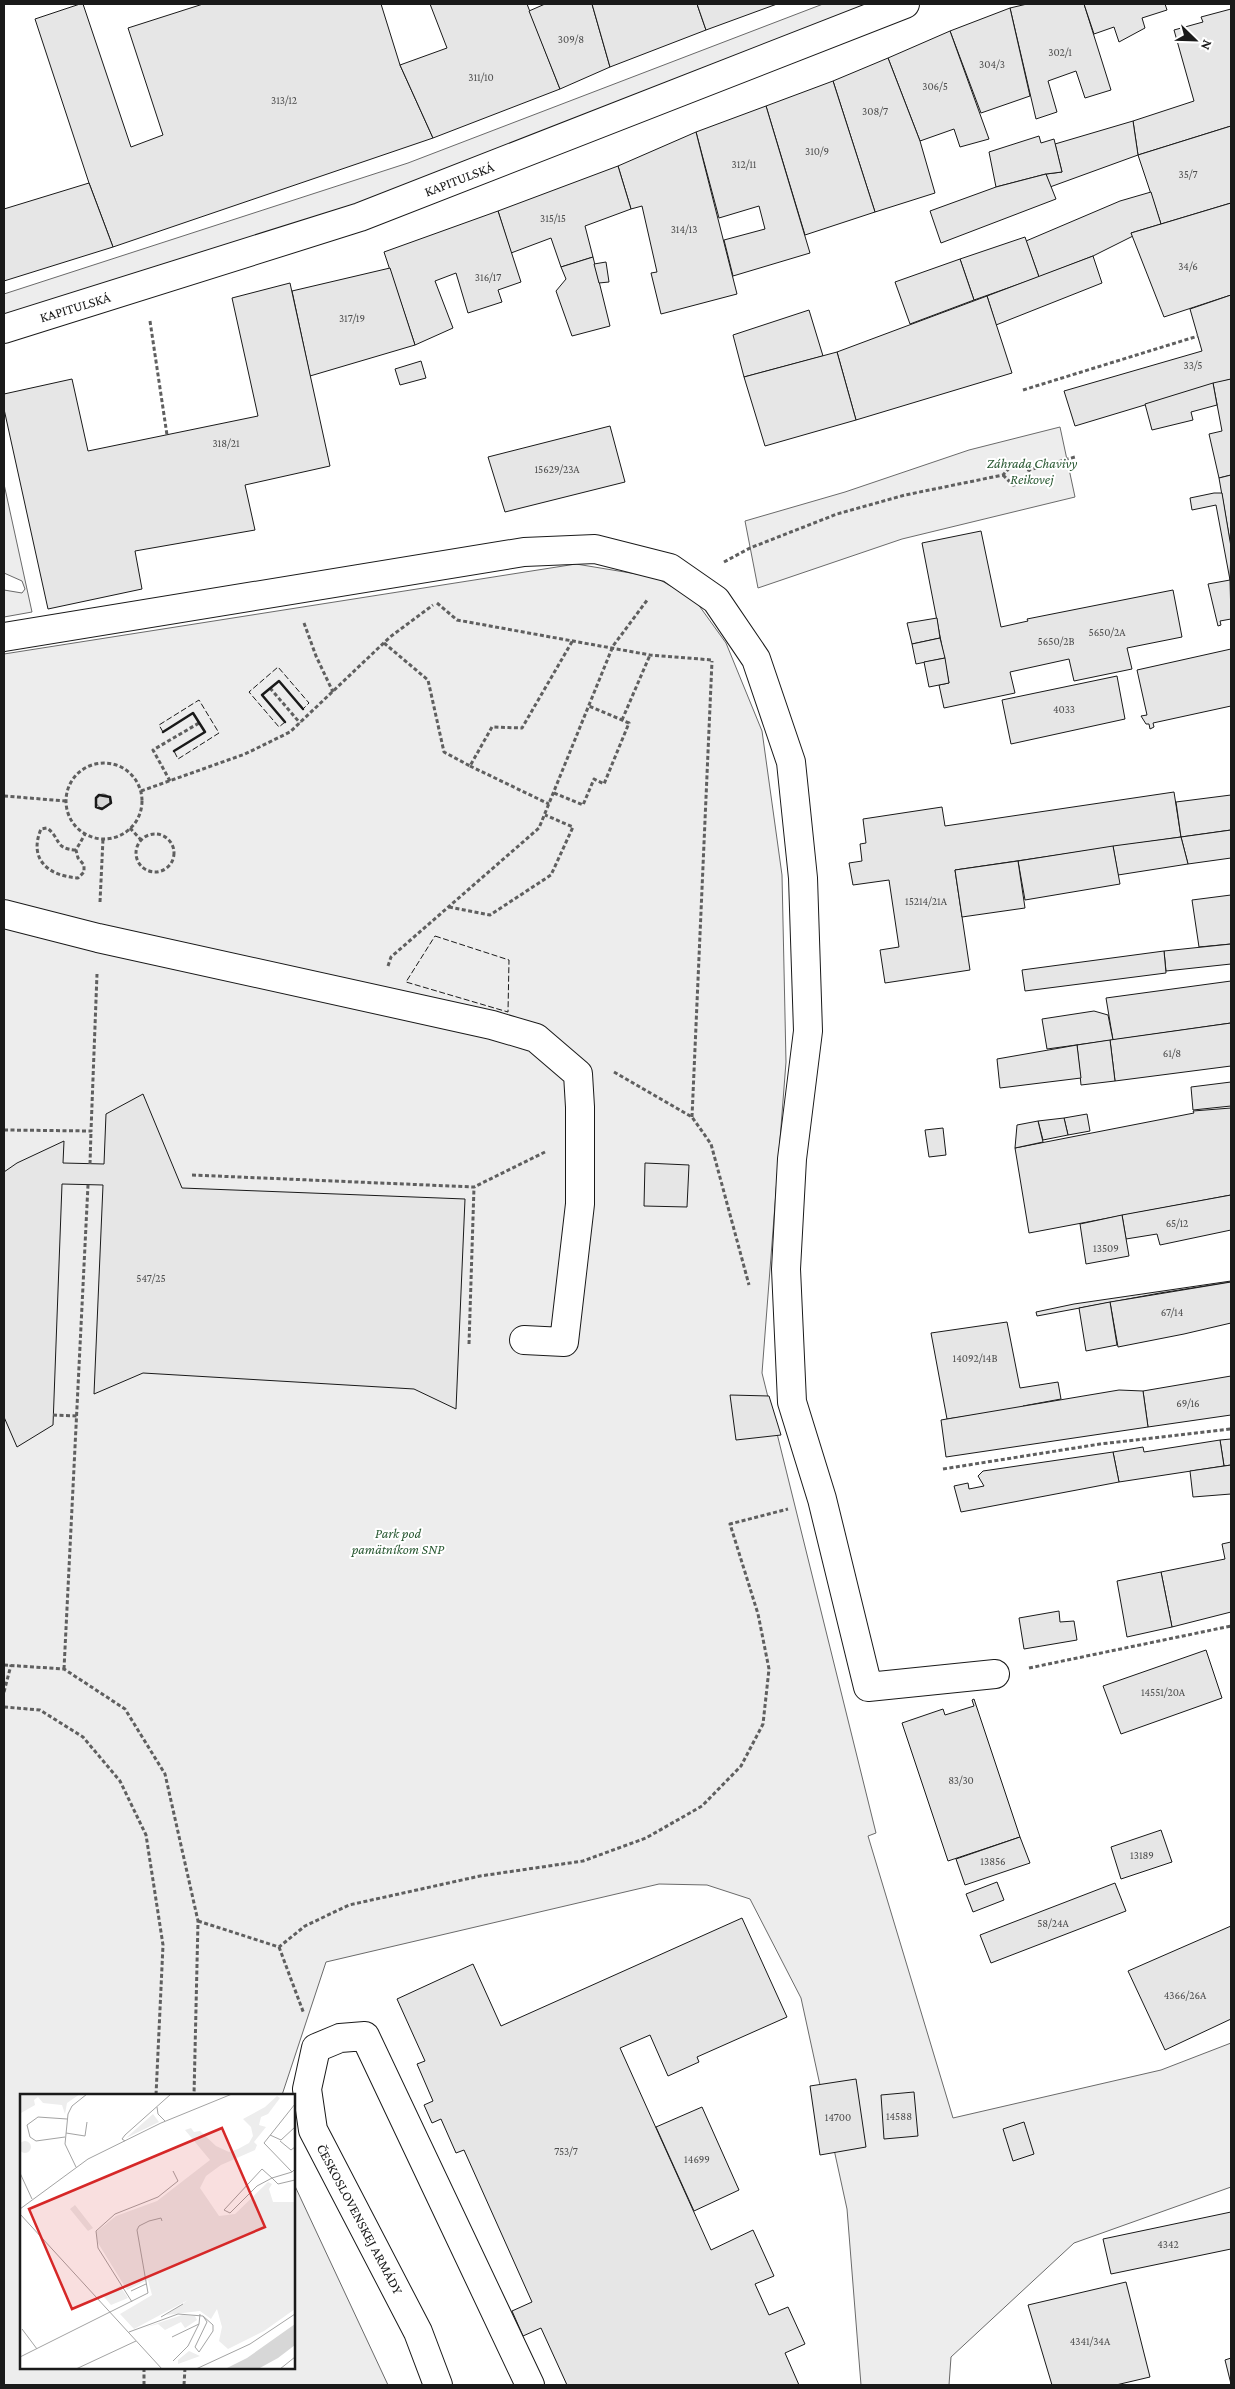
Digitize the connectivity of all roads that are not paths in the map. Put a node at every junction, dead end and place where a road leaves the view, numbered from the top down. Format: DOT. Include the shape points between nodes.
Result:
graph roads {
  1 [pos="904,4"];
  2 [pos="4,329"];
  3 [pos="4,637"];
  4 [pos="4,914"];
  5 [pos="524,1340"];
  6 [pos="995,1674"];
  7 [pos="438,2385"];
  8 [pos="530,2385"];
  1 -- 2 [label="street, KAPITULSKÁ" via="360,217"];
  3 -- 6 [label="street" via="524,552 594,549 679,574 716,600 756,659 791,762 803,878 808,1031 792,1159 786,1269 792,1402 822,1499 868,1687"];
  4 -- 5 [label="street" via="98,938 492,1024 536,1038 578,1074 580,1204 564,1342"];
  7 -- 8 [label="street, ČESKOSLOVENSKEJ ARMÁDY" via="418,2332 313,2130 307,2089 316,2048 340,2038 365,2036"];
}
